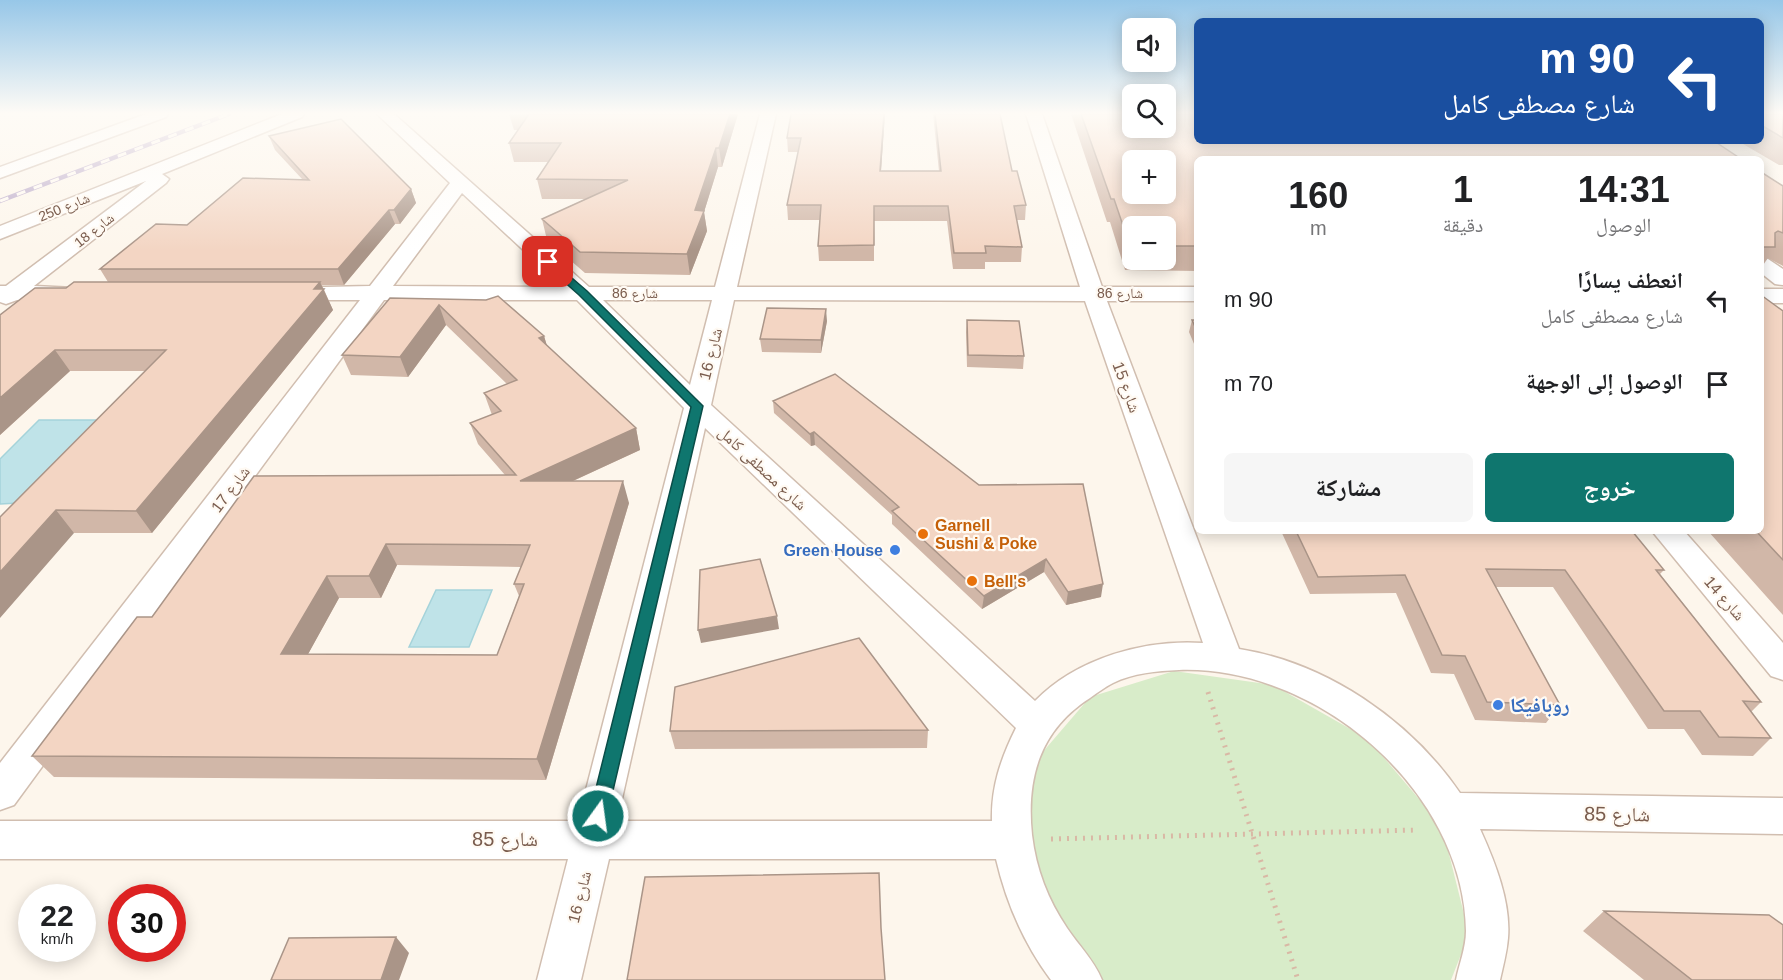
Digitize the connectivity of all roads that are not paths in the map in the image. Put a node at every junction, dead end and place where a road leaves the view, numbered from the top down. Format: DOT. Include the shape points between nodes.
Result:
graph roads {
  1 [pos="34,160"];
  2 [pos="180,160"];
  3 [pos="183,160"];
  4 [pos="433,160"];
  5 [pos="757,160"];
  6 [pos="1049,160"];
  7 [pos="0,172"];
  8 [pos="459,184"];
  9 [pos="0,233"];
  10 [pos="1764,265"];
  11 [pos="1783,279"];
  12 [pos="82,293"];
  13 [pos="271,293"];
  14 [pos="377,293"];
  15 [pos="583,293"];
  16 [pos="724,293"];
  17 [pos="1093,293"];
  18 [pos="1194,294"];
  19 [pos="4,296"];
  20 [pos="1764,296"];
  21 [pos="1783,296"];
  22 [pos="697,406"];
  23 [pos="1670,534"];
  24 [pos="1211,657"];
  25 [pos="1783,666"];
  26 [pos="1037,724"];
  27 [pos="0,794"];
  28 [pos="1783,816"];
  29 [pos="1455,820"];
  30 [pos="593,839"];
  31 [pos="0,840"];
  32 [pos="1011,840"];
  33 [pos="559,980"];
  34 [pos="1080,980"];
  35 [pos="1478,980"];
  1 -- 7 [label="street"];
  2 -- 9 [label="street, شارع 250"];
  3 -- 19 [label="street, شارع 18"];
  4 -- 8 [label="street, شارع مصطفى كامل"];
  5 -- 16 [label="street, شارع 16"];
  6 -- 17 [label="street, شارع 15"];
  8 -- 14 [label="street, شارع 17"];
  8 -- 15 [label="street, شارع مصطفى كامل"];
  10 -- 11 [label="street"];
  12 -- 19 [label="street"];
  13 -- 14 [label="street, شارع 86"];
  14 -- 15 [label="street, شارع 86"];
  14 -- 27 [label="street, شارع 17"];
  15 -- 16 [label="street, شارع 86"];
  15 -- 22 [label="street, شارع مصطفى كامل"];
  16 -- 17 [label="street, شارع 86"];
  16 -- 22 [label="street, شارع 16"];
  17 -- 18 [label="street, شارع 86"];
  17 -- 24 [label="street, شارع 15"];
  20 -- 21 [label="street"];
  22 -- 26 [label="street, شارع مصطفى كامل"];
  22 -- 30 [label="street, شارع 16"];
  23 -- 25 [label="street, شارع 14"];
  24 -- 26 [label="street" via="1142,660 1093,676 1072,689"];
  24 -- 29 [label="street" via="1268,669 1310,685 1350,708 1423,771"];
  26 -- 32 [label="street" via="1020,758 1011,797"];
  28 -- 29 [label="street, شارع 85"];
  29 -- 35 [label="street" via="1477,869 1487,931"];
  30 -- 31 [label="street, شارع 85"];
  30 -- 32 [label="street, شارع 85"];
  30 -- 33 [label="street, شارع 16"];
  32 -- 34 [label="street" via="1020,879 1037,920"];
}
